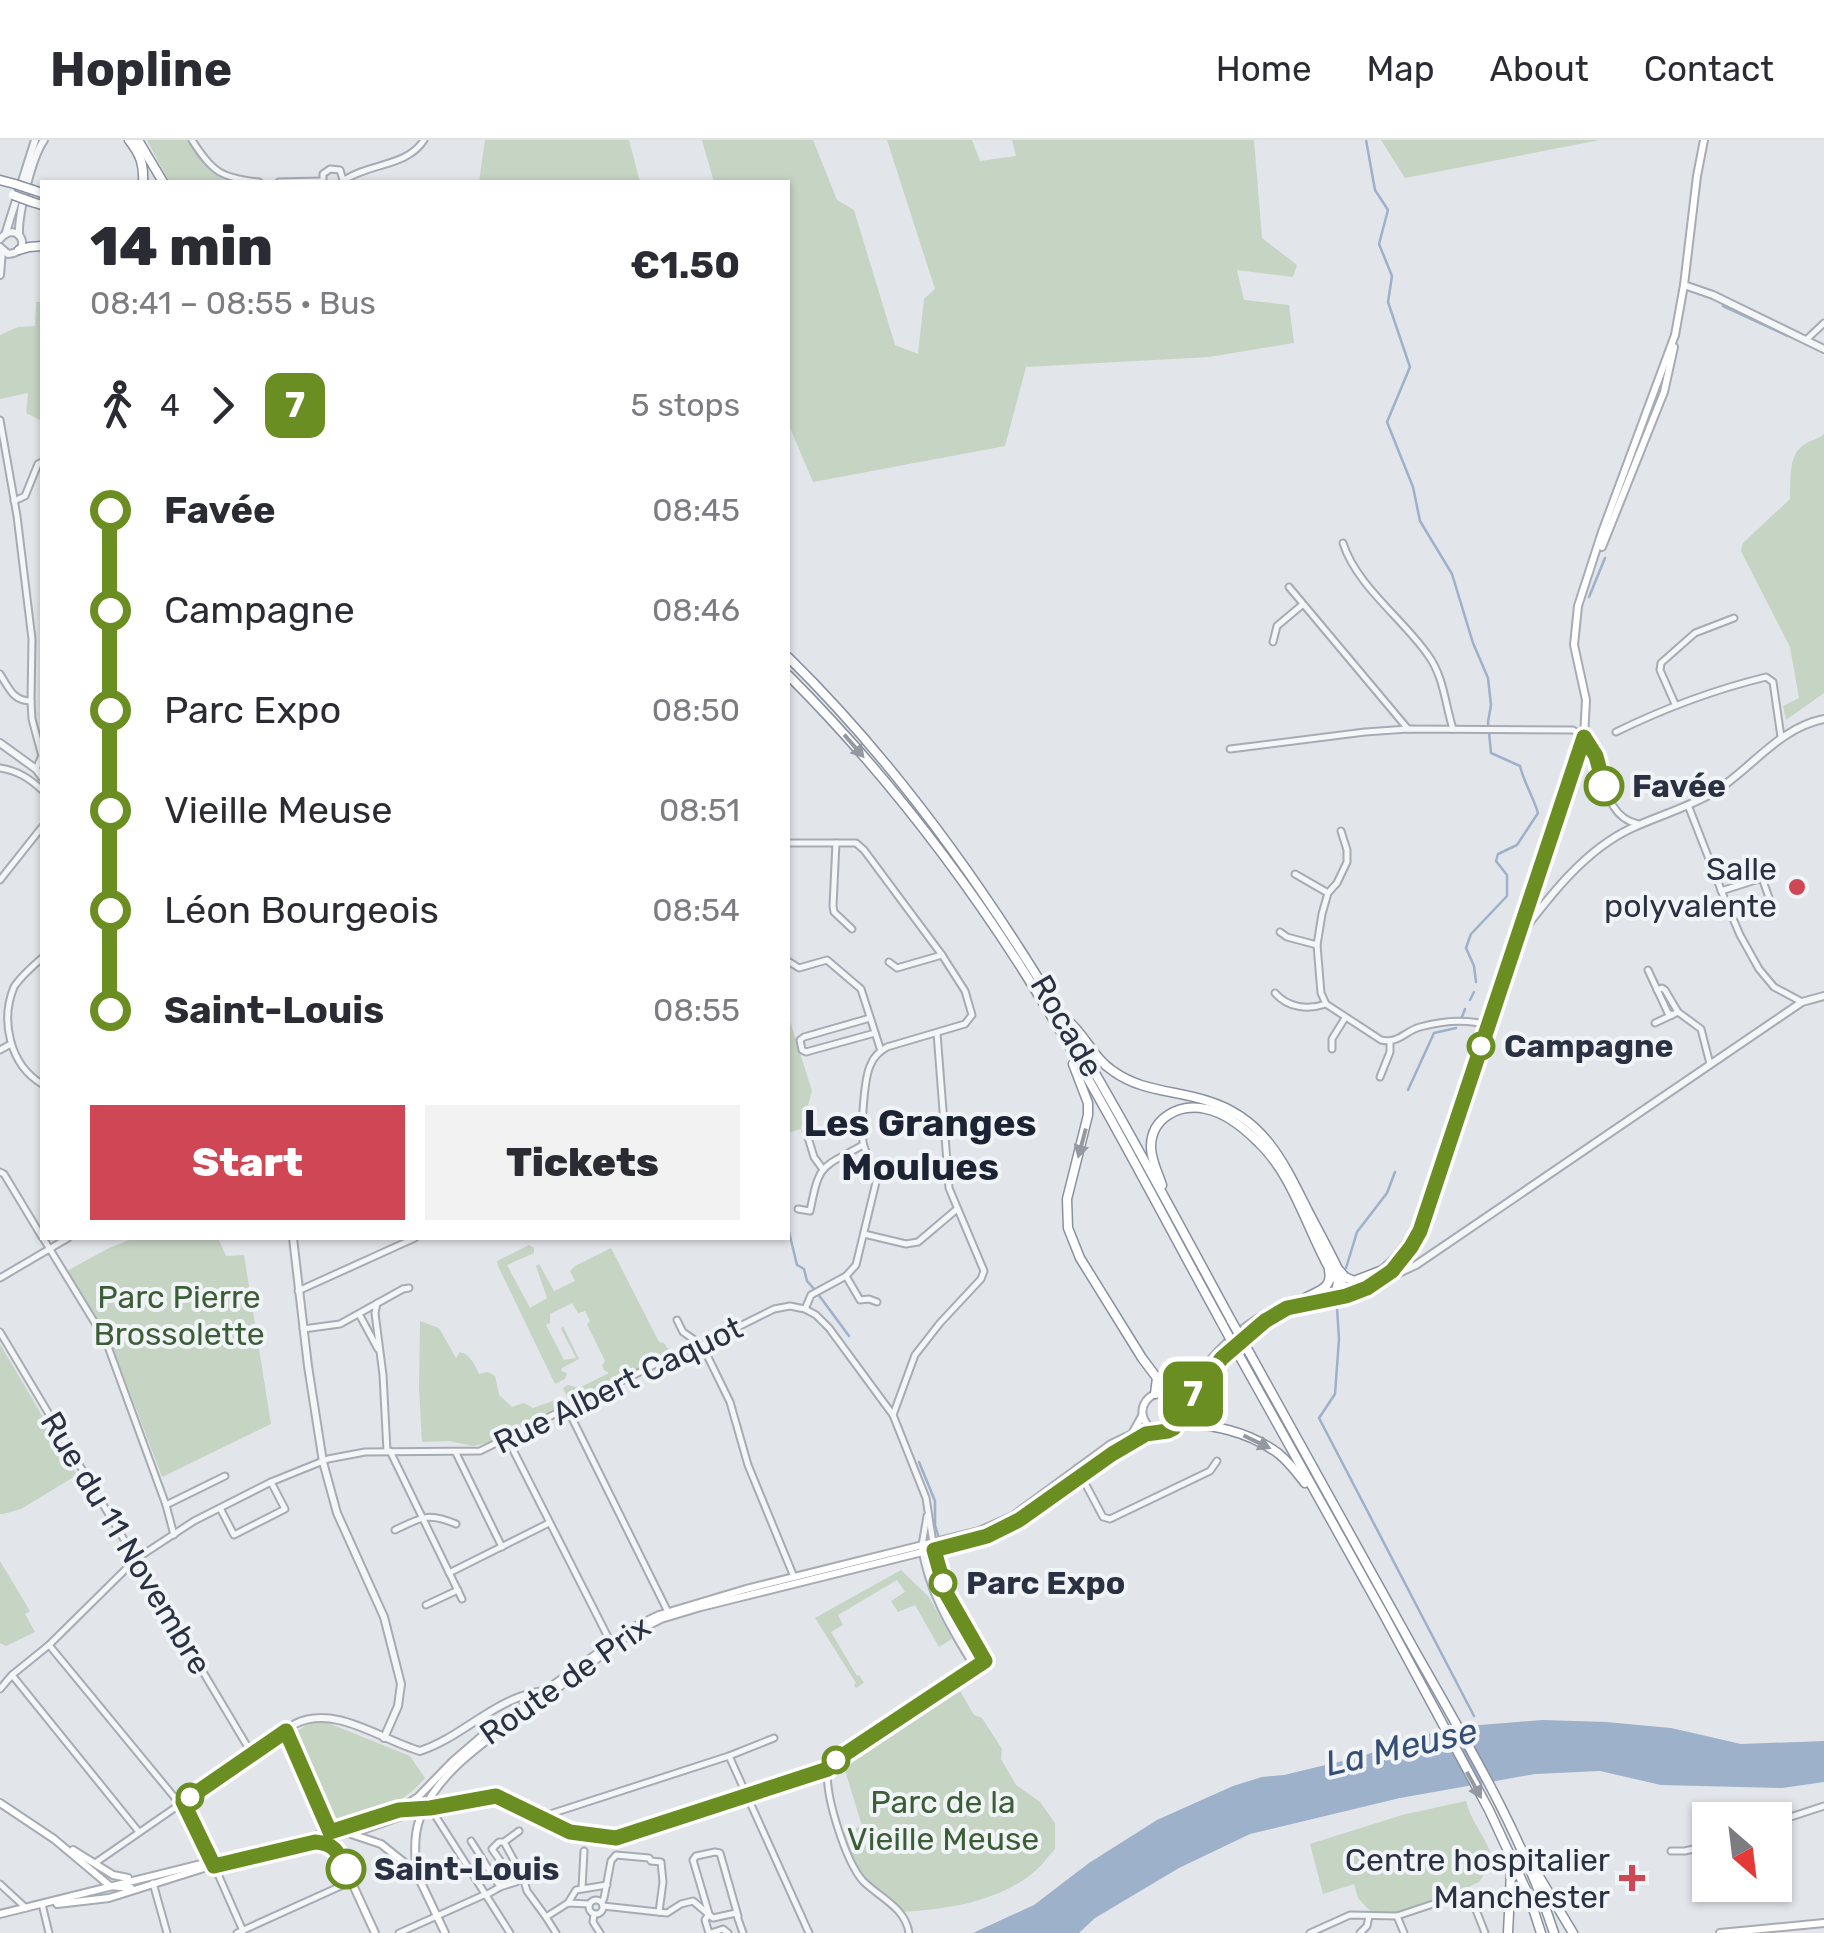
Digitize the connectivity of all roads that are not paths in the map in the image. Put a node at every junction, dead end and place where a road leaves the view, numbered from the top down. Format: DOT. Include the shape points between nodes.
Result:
graph roads {
  1 [pos="35,140"];
  2 [pos="44,140"];
  3 [pos="129,140"];
  4 [pos="141,140"];
  5 [pos="192,140"];
  6 [pos="424,140"];
  7 [pos="1704,140"];
  8 [pos="341,172"];
  9 [pos="355,172"];
  10 [pos="0,180"];
  11 [pos="143,180"];
  12 [pos="163,180"];
  13 [pos="246,180"];
  14 [pos="323,180"];
  15 [pos="343,180"];
  16 [pos="345,180"];
  17 [pos="0,192"];
  18 [pos="39,192"];
  19 [pos="40,205"];
  20 [pos="3,235"];
  21 [pos="19,235"];
  22 [pos="40,246"];
  23 [pos="1,248"];
  24 [pos="17,252"];
  25 [pos="0,274"];
  26 [pos="1684,285"];
  27 [pos="1824,324"];
  28 [pos="1806,340"];
  29 [pos="1824,349"];
  30 [pos="0,420"];
  31 [pos="40,463"];
  32 [pos="14,501"];
  33 [pos="1343,543"];
  34 [pos="1288,587"];
  35 [pos="1302,605"];
  36 [pos="1734,618"];
  37 [pos="1274,642"];
  38 [pos="790,659"];
  39 [pos="0,674"];
  40 [pos="790,677"];
  41 [pos="30,702"];
  42 [pos="1675,704"];
  43 [pos="1824,719"];
  44 [pos="1453,728"];
  45 [pos="1408,729"];
  46 [pos="1616,732"];
  47 [pos="1584,737"];
  48 [pos="1782,737"];
  49 [pos="0,742"];
  50 [pos="40,749"];
  51 [pos="1230,749"];
  52 [pos="40,760"];
  53 [pos="0,768"];
  54 [pos="36,769"];
  55 [pos="40,774"];
  56 [pos="40,788"];
  57 [pos="1688,805"];
  58 [pos="1641,825"];
  59 [pos="40,830"];
  60 [pos="1341,831"];
  61 [pos="836,843"];
  62 [pos="790,844"];
  63 [pos="1295,874"];
  64 [pos="0,880"];
  65 [pos="1721,891"];
  66 [pos="1328,894"];
  67 [pos="1772,906"];
  68 [pos="852,929"];
  69 [pos="1280,932"];
  70 [pos="1516,940"];
  71 [pos="1318,945"];
  72 [pos="942,956"];
  73 [pos="40,960"];
  74 [pos="889,962"];
  75 [pos="790,963"];
  76 [pos="1648,970"];
  77 [pos="1034,989"];
  78 [pos="1276,993"];
  79 [pos="1824,996"];
  80 [pos="1802,1002"];
  81 [pos="1326,1004"];
  82 [pos="1675,1013"];
  83 [pos="870,1018"];
  84 [pos="1346,1018"];
  85 [pos="1065,1019"];
  86 [pos="1655,1023"];
  87 [pos="1488,1026"];
  88 [pos="875,1033"];
  89 [pos="936,1034"];
  90 [pos="1390,1042"];
  91 [pos="9,1045"];
  92 [pos="1332,1049"];
  93 [pos="0,1050"];
  94 [pos="881,1051"];
  95 [pos="1710,1064"];
  96 [pos="1380,1078"];
  97 [pos="40,1082"];
  98 [pos="806,1131"];
  99 [pos="863,1145"];
  100 [pos="822,1168"];
  101 [pos="0,1172"];
  102 [pos="1430,1197"];
  103 [pos="798,1208"];
  104 [pos="957,1208"];
  105 [pos="1180,1226"];
  106 [pos="40,1232"];
  107 [pos="864,1234"];
  108 [pos="45,1240"];
  109 [pos="64,1240"];
  110 [pos="293,1240"];
  111 [pos="411,1240"];
  112 [pos="1412,1246"];
  113 [pos="50,1248"];
  114 [pos="1400,1258"];
  115 [pos="1424,1259"];
  116 [pos="1330,1262"];
  117 [pos="1415,1266"];
  118 [pos="1380,1270"];
  119 [pos="846,1276"];
  120 [pos="0,1278"];
  121 [pos="409,1288"];
  122 [pos="1364,1289"];
  123 [pos="1340,1290"];
  124 [pos="298,1291"];
  125 [pos="1308,1300"];
  126 [pos="877,1302"];
  127 [pos="377,1303"];
  128 [pos="805,1309"];
  129 [pos="359,1314"];
  130 [pos="677,1320"];
  131 [pos="303,1329"];
  132 [pos="0,1332"];
  133 [pos="702,1345"];
  134 [pos="379,1351"];
  135 [pos="1244,1354"];
  136 [pos="1154,1394"];
  137 [pos="1173,1396"];
  138 [pos="567,1408"];
  139 [pos="1182,1411"];
  140 [pos="893,1415"];
  141 [pos="1142,1416"];
  142 [pos="1174,1428"];
  143 [pos="1155,1431"];
  144 [pos="508,1439"];
  145 [pos="388,1451"];
  146 [pos="456,1453"];
  147 [pos="1217,1460"];
  148 [pos="323,1462"];
  149 [pos="1079,1472"];
  150 [pos="223,1477"];
  151 [pos="271,1482"];
  152 [pos="1319,1501"];
  153 [pos="166,1505"];
  154 [pos="220,1508"];
  155 [pos="928,1508"];
  156 [pos="422,1517"];
  157 [pos="550,1523"];
  158 [pos="456,1524"];
  159 [pos="396,1530"];
  160 [pos="174,1534"];
  161 [pos="502,1547"];
  162 [pos="934,1547"];
  163 [pos="923,1549"];
  164 [pos="136,1560"];
  165 [pos="449,1574"];
  166 [pos="795,1581"];
  167 [pos="458,1590"];
  168 [pos="462,1599"];
  169 [pos="426,1605"];
  170 [pos="669,1614"];
  171 [pos="612,1645"];
  172 [pos="49,1646"];
  173 [pos="974,1667"];
  174 [pos="12,1675"];
  175 [pos="0,1689"];
  176 [pos="546,1693"];
  177 [pos="286,1731"];
  178 [pos="384,1738"];
  179 [pos="774,1738"];
  180 [pos="252,1754"];
  181 [pos="729,1756"];
  182 [pos="828,1769"];
  183 [pos="437,1778"];
  184 [pos="747,1794"];
  185 [pos="0,1803"];
  186 [pos="182,1803"];
  187 [pos="1824,1806"];
  188 [pos="427,1808"];
  189 [pos="397,1814"];
  190 [pos="1792,1816"];
  191 [pos="541,1817"];
  192 [pos="518,1830"];
  193 [pos="139,1832"];
  194 [pos="330,1832"];
  195 [pos="1499,1832"];
  196 [pos="345,1834"];
  197 [pos="471,1841"];
  198 [pos="315,1842"];
  199 [pos="504,1842"];
  200 [pos="1520,1844"];
  201 [pos="1692,1849"];
  202 [pos="584,1851"];
  203 [pos="1671,1851"];
  204 [pos="501,1862"];
  205 [pos="213,1863"];
  206 [pos="94,1867"];
  207 [pos="106,1871"];
  208 [pos="416,1872"];
  209 [pos="523,1877"];
  210 [pos="140,1878"];
  211 [pos="352,1881"];
  212 [pos="153,1883"];
  213 [pos="0,1884"];
  214 [pos="110,1886"];
  215 [pos="607,1886"];
  216 [pos="500,1887"];
  217 [pos="137,1889"];
  218 [pos="582,1889"];
  219 [pos="87,1892"];
  220 [pos="486,1894"];
  221 [pos="82,1902"];
  222 [pos="568,1903"];
  223 [pos="44,1904"];
  224 [pos="589,1904"];
  225 [pos="602,1904"];
  226 [pos="26,1908"];
  227 [pos="659,1912"];
  228 [pos="0,1914"];
  229 [pos="594,1914"];
  230 [pos="708,1914"];
  231 [pos="436,1916"];
  232 [pos="738,1916"];
  233 [pos="1369,1916"];
  234 [pos="1397,1916"];
  235 [pos="546,1917"];
  236 [pos="1824,1923"];
  237 [pos="241,1932"];
  238 [pos="49,1933"];
  239 [pos="166,1933"];
  240 [pos="375,1933"];
  241 [pos="399,1933"];
  242 [pos="445,1933"];
  243 [pos="510,1933"];
  244 [pos="556,1933"];
  245 [pos="600,1933"];
  246 [pos="710,1933"];
  247 [pos="728,1933"];
  248 [pos="743,1933"];
  249 [pos="809,1933"];
  250 [pos="908,1933"];
  251 [pos="1310,1933"];
  252 [pos="1360,1933"];
  253 [pos="1404,1933"];
  254 [pos="1485,1933"];
  255 [pos="1508,1933"];
  256 [pos="1541,1933"];
  257 [pos="1554,1933"];
  258 [pos="1574,1933"];
  259 [pos="1720,1933"];
  1 -- 20 [label="street"];
  2 -- 21 [label="street"];
  3 -- 11 [label="highway" via="144,165"];
  4 -- 12 [label="highway"];
  5 -- 13 [label="street" via="222,176"];
  6 -- 9 [label="street" via="412,154"];
  7 -- 26 [label="main road"];
  8 -- 9 [label="street"];
  8 -- 14 [label="street" via="328,170"];
  8 -- 15 [label="street"];
  9 -- 16 [label="street"];
  10 -- 18 [label="highway, bridge"];
  17 -- 19 [label="highway, bridge"];
  20 -- 21 [label="street"];
  21 -- 24 [label="street"];
  22 -- 24 [label="highway"];
  23 -- 24 [label="street"];
  23 -- 25 [label="street"];
  24 -- 25 [label="street"];
  26 -- 28 [label="street"];
  26 -- 47 [label="main road" via="1675,335 1578,606 1574,628 1586,700"];
  27 -- 28 [label="street"];
  28 -- 29 [label="street"];
  30 -- 32 [label="street"];
  31 -- 32 [label="street" via="25,496"];
  32 -- 41 [label="street" via="32,640"];
  33 -- 44 [label="street" via="1350,562 1431,658"];
  34 -- 35 [label="street"];
  35 -- 37 [label="street" via="1277,626"];
  35 -- 45 [label="street"];
  36 -- 42 [label="street" via="1694,633 1660,664"];
  38 -- 85 [label="highway, Rocade" via="890,768 973,878"];
  39 -- 41 [label="street" via="14,696"];
  40 -- 77 [label="highway, one-way" via="892,791"];
  41 -- 50 [label="street"];
  42 -- 46 [label="street"];
  42 -- 48 [label="street" via="1770,678"];
  43 -- 48 [label="street"];
  44 -- 45 [label="street"];
  44 -- 47 [label="street" via="1572,730"];
  45 -- 51 [label="street"];
  47 -- 58 [label="street" via="1611,803"];
  47 -- 70 [label="main road"];
  48 -- 57 [label="street" via="1726,784"];
  49 -- 54 [label="street"];
  52 -- 54 [label="street"];
  53 -- 56 [label="street"];
  54 -- 55 [label="street"];
  57 -- 58 [label="street"];
  57 -- 65 [label="street"];
  58 -- 70 [label="street" via="1567,878"];
  59 -- 64 [label="street"];
  60 -- 66 [label="street" via="1347,862"];
  61 -- 62 [label="street"];
  61 -- 68 [label="street" via="832,906"];
  61 -- 72 [label="street" via="864,850"];
  63 -- 66 [label="street"];
  65 -- 67 [label="street" via="1762,878"];
  65 -- 80 [label="street" via="1760,969 1774,987"];
  66 -- 71 [label="street"];
  69 -- 71 [label="street"];
  70 -- 87 [label="main road"];
  71 -- 81 [label="street"];
  72 -- 74 [label="street" via="897,968"];
  72 -- 89 [label="street" via="966,992 972,1015"];
  73 -- 91 [label="street" via="14,987 7,1009"];
  75 -- 83 [label="street" via="799,968 827,960 861,988"];
  76 -- 82 [label="street" via="1668,1013"];
  77 -- 135 [label="highway, bridge"];
  77 -- 136 [label="highway, one-way" via="1088,1103 1067,1200 1068,1228 1157,1378"];
  78 -- 81 [label="street" via="1290,1005"];
  79 -- 80 [label="street"];
  80 -- 95 [label="street"];
  81 -- 84 [label="street"];
  82 -- 86 [label="street"];
  82 -- 95 [label="street" via="1701,1029"];
  83 -- 88 [label="street"];
  83 -- 88 [label="street" via="804,1037 800,1045 806,1052"];
  84 -- 90 [label="street"];
  84 -- 92 [label="street"];
  85 -- 105 [label="highway, Rocade"];
  85 -- 116 [label="highway" via="1100,1061 1128,1081 1208,1100 1254,1126 1282,1158"];
  87 -- 90 [label="street" via="1470,1020 1419,1027"];
  87 -- 102 [label="main road"];
  88 -- 94 [label="street"];
  89 -- 94 [label="street"];
  89 -- 104 [label="street" via="949,1188"];
  90 -- 96 [label="street"];
  91 -- 93 [label="street"];
  91 -- 97 [label="street"];
  94 -- 99 [label="street" via="866,1078"];
  95 -- 115 [label="street"];
  98 -- 100 [label="street"];
  99 -- 100 [label="street"];
  99 -- 107 [label="street" via="877,1178"];
  100 -- 103 [label="street" via="810,1211"];
  101 -- 106 [label="street"];
  102 -- 112 [label="main road"];
  102 -- 114 [label="main road"];
  104 -- 107 [label="street" via="918,1242"];
  104 -- 140 [label="street" via="984,1271 914,1355"];
  105 -- 116 [label="highway" via="1152,1154 1154,1134 1168,1114 1208,1109 1270,1153"];
  105 -- 135 [label="highway, Rocade, bridge"];
  107 -- 119 [label="street" via="856,1266"];
  108 -- 113 [label="street"];
  109 -- 113 [label="street"];
  110 -- 124 [label="street"];
  111 -- 124 [label="street"];
  112 -- 114 [label="main road"];
  112 -- 115 [label="street" via="1412,1256"];
  113 -- 120 [label="street"];
  113 -- 153 [label="street" via="106,1341"];
  114 -- 115 [label="street"];
  114 -- 117 [label="street"];
  114 -- 118 [label="main road"];
  114 -- 122 [label="main road"];
  115 -- 117 [label="street"];
  116 -- 118 [label="highway" via="1354,1280"];
  116 -- 123 [label="highway"];
  116 -- 125 [label="highway" via="1328,1285"];
  117 -- 122 [label="street"];
  118 -- 123 [label="main road"];
  119 -- 126 [label="street" via="860,1300"];
  119 -- 128 [label="street" via="811,1295"];
  121 -- 127 [label="street"];
  122 -- 123 [label="highway"];
  122 -- 123 [label="main road"];
  123 -- 125 [label="highway"];
  124 -- 131 [label="street"];
  125 -- 137 [label="main road" via="1286,1303 1252,1322 1188,1390"];
  125 -- 139 [label="main road" via="1265,1321 1222,1358"];
  127 -- 129 [label="street"];
  127 -- 134 [label="street"];
  128 -- 133 [label="street, Rue Albert Caquot" via="774,1309"];
  128 -- 140 [label="street" via="829,1328"];
  129 -- 131 [label="street"];
  129 -- 134 [label="street"];
  130 -- 133 [label="street"];
  131 -- 148 [label="street"];
  132 -- 164 [label="street, Rue du 11 Novembre"];
  133 -- 138 [label="street, Rue Albert Caquot"];
  133 -- 166 [label="street" via="730,1402"];
  134 -- 145 [label="street"];
  135 -- 152 [label="highway"];
  135 -- 200 [label="highway, Rocade"];
  136 -- 137 [label="main road"];
  136 -- 141 [label="main road, Route de Prix"];
  137 -- 139 [label="main road"];
  138 -- 144 [label="street, Rue Albert Caquot"];
  138 -- 170 [label="street"];
  139 -- 142 [label="main road"];
  140 -- 155 [label="street"];
  141 -- 143 [label="main road"];
  141 -- 149 [label="main road, Route de Prix" via="1132,1434"];
  142 -- 143 [label="main road, Route de Prix"];
  142 -- 152 [label="highway, one-way" via="1203,1425 1267,1446"];
  143 -- 149 [label="main road, Route de Prix"];
  144 -- 146 [label="street, Rue Albert Caquot"];
  144 -- 157 [label="street"];
  145 -- 146 [label="street, Rue Albert Caquot"];
  145 -- 148 [label="street, Rue Albert Caquot"];
  145 -- 156 [label="street"];
  146 -- 161 [label="street"];
  147 -- 149 [label="street" via="1210,1471 1110,1520"];
  148 -- 151 [label="street, Rue Albert Caquot"];
  148 -- 178 [label="street" via="384,1616 400,1684"];
  149 -- 162 [label="main road, Route de Prix" via="1019,1520 987,1536"];
  150 -- 153 [label="street"];
  151 -- 154 [label="street, Rue Albert Caquot"];
  151 -- 154 [label="street" via="285,1509 234,1534"];
  152 -- 195 [label="highway, one-way"];
  153 -- 160 [label="street"];
  154 -- 160 [label="street, Rue Albert Caquot"];
  155 -- 162 [label="street"];
  155 -- 163 [label="street"];
  156 -- 158 [label="street"];
  156 -- 159 [label="street"];
  156 -- 165 [label="street"];
  157 -- 161 [label="street"];
  157 -- 171 [label="street"];
  160 -- 164 [label="street, Rue Albert Caquot"];
  161 -- 165 [label="street"];
  162 -- 163 [label="main road, Route de Prix"];
  162 -- 173 [label="street" via="946,1593 985,1661"];
  163 -- 166 [label="main road, Route de Prix"];
  163 -- 173 [label="street" via="933,1591"];
  164 -- 172 [label="street, Rue Albert Caquot"];
  164 -- 180 [label="street, Rue du 11 Novembre"];
  165 -- 167 [label="street"];
  166 -- 170 [label="main road, Route de Prix"];
  167 -- 168 [label="street"];
  167 -- 169 [label="street"];
  170 -- 171 [label="main road, Route de Prix" via="634,1627"];
  171 -- 176 [label="main road, Route de Prix"];
  172 -- 174 [label="street, Rue Albert Caquot"];
  172 -- 186 [label="street"];
  173 -- 182 [label="street"];
  174 -- 175 [label="street, Rue Albert Caquot"];
  174 -- 193 [label="street"];
  176 -- 178 [label="street" via="517,1696 420,1751"];
  176 -- 183 [label="main road, Route de Prix" via="482,1736"];
  176 -- 188 [label="main road, Route de Prix" via="457,1767"];
  177 -- 178 [label="street" via="308,1718 328,1718"];
  177 -- 180 [label="street"];
  177 -- 194 [label="street"];
  179 -- 181 [label="street"];
  180 -- 186 [label="street"];
  181 -- 184 [label="street"];
  181 -- 191 [label="street"];
  182 -- 184 [label="street"];
  182 -- 250 [label="street" via="829,1796 856,1872 900,1912"];
  183 -- 188 [label="main road" via="423,1799"];
  183 -- 189 [label="main road, Route de Prix"];
  184 -- 191 [label="street" via="616,1838 570,1832"];
  184 -- 249 [label="street"];
  185 -- 206 [label="main road"];
  186 -- 193 [label="street"];
  186 -- 205 [label="street"];
  187 -- 190 [label="street"];
  188 -- 189 [label="main road, Route de Prix"];
  188 -- 191 [label="street" via="496,1796"];
  188 -- 208 [label="main road, Route de Prix" via="414,1838"];
  188 -- 220 [label="street"];
  189 -- 194 [label="main road"];
  189 -- 196 [label="main road"];
  192 -- 199 [label="street"];
  193 -- 206 [label="street"];
  194 -- 196 [label="main road"];
  194 -- 205 [label="main road"];
  195 -- 255 [label="highway" via="1510,1872"];
  195 -- 256 [label="highway"];
  196 -- 198 [label="main road"];
  196 -- 208 [label="main road" via="382,1844"];
  197 -- 216 [label="street"];
  198 -- 205 [label="main road"];
  198 -- 211 [label="main road" via="334,1846"];
  199 -- 204 [label="street" via="492,1849"];
  199 -- 209 [label="street"];
  200 -- 257 [label="highway"];
  200 -- 258 [label="highway"];
  201 -- 203 [label="street"];
  202 -- 218 [label="street"];
  205 -- 210 [label="main road"];
  205 -- 212 [label="main road"];
  205 -- 237 [label="street"];
  206 -- 207 [label="main road"];
  206 -- 214 [label="main road"];
  206 -- 219 [label="main road"];
  207 -- 210 [label="main road"];
  207 -- 214 [label="main road"];
  208 -- 231 [label="main road"];
  209 -- 216 [label="street"];
  209 -- 235 [label="street"];
  210 -- 214 [label="main road"];
  211 -- 237 [label="street"];
  211 -- 240 [label="main road"];
  212 -- 217 [label="main road"];
  212 -- 239 [label="street"];
  213 -- 226 [label="street"];
  214 -- 217 [label="main road"];
  214 -- 219 [label="main road"];
  214 -- 221 [label="main road"];
  215 -- 218 [label="street"];
  215 -- 225 [label="street"];
  215 -- 227 [label="street" via="616,1856 660,1862"];
  216 -- 220 [label="street"];
  217 -- 221 [label="main road"];
  218 -- 222 [label="street"];
  219 -- 223 [label="main road"];
  220 -- 231 [label="street"];
  220 -- 243 [label="street"];
  221 -- 223 [label="main road"];
  222 -- 224 [label="street"];
  222 -- 235 [label="street"];
  223 -- 226 [label="main road"];
  223 -- 238 [label="street"];
  224 -- 225 [label="street"];
  224 -- 229 [label="street"];
  225 -- 227 [label="street"];
  225 -- 229 [label="street"];
  226 -- 228 [label="main road"];
  227 -- 230 [label="street" via="693,1900"];
  229 -- 245 [label="street"];
  230 -- 232 [label="street"];
  230 -- 232 [label="street" via="693,1860 715,1852"];
  230 -- 246 [label="street"];
  231 -- 241 [label="street"];
  231 -- 242 [label="main road"];
  232 -- 248 [label="street"];
  233 -- 234 [label="street"];
  233 -- 251 [label="street" via="1350,1915"];
  233 -- 252 [label="street"];
  234 -- 253 [label="street"];
  234 -- 254 [label="street" via="1469,1892"];
  235 -- 244 [label="street"];
  236 -- 259 [label="main road"];
  246 -- 247 [label="street"];
}
